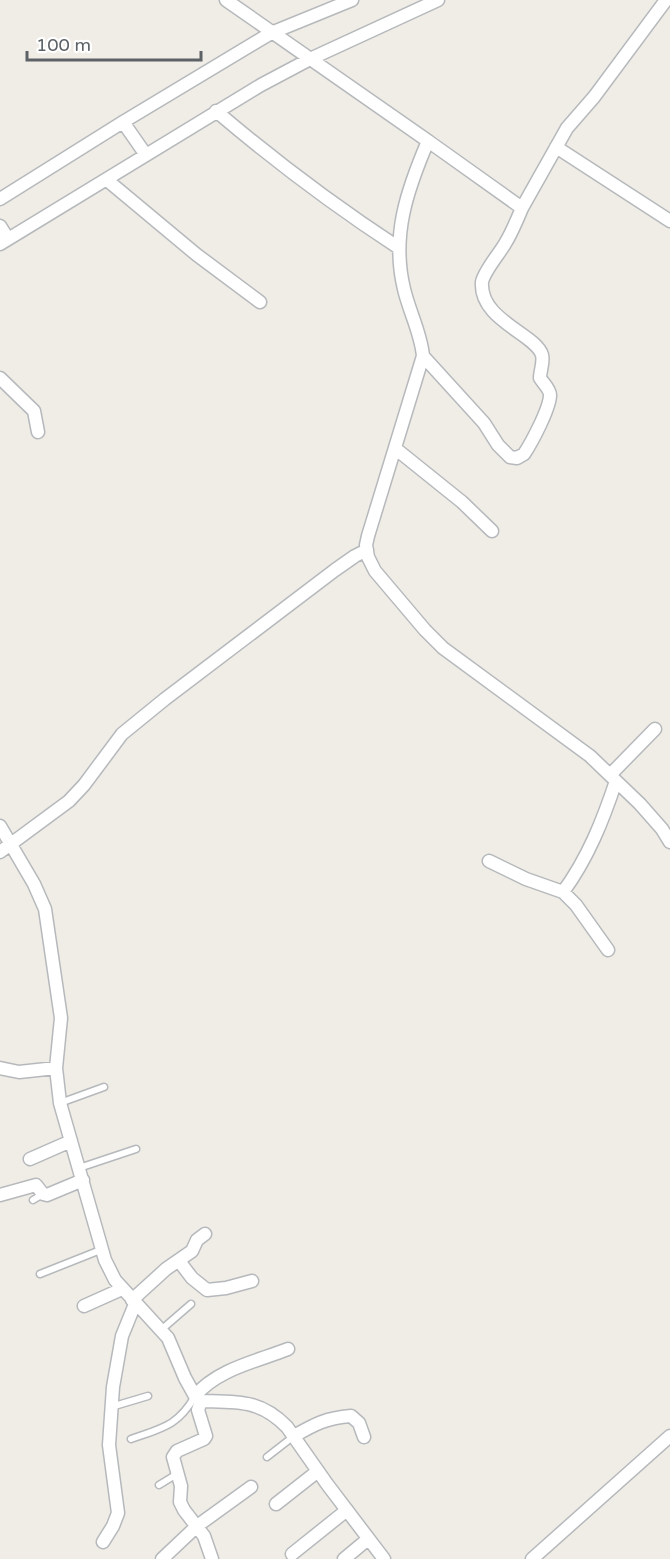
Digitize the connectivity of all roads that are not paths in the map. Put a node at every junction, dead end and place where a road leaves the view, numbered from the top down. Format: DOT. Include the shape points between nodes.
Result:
graph roads {
  1 [pos="226,0"];
  2 [pos="352,0"];
  3 [pos="438,0"];
  4 [pos="666,0"];
  5 [pos="275,35"];
  6 [pos="309,59"];
  7 [pos="216,111"];
  8 [pos="126,125"];
  9 [pos="428,141"];
  10 [pos="556,147"];
  11 [pos="146,155"];
  12 [pos="107,180"];
  13 [pos="0,199"];
  14 [pos="522,208"];
  15 [pos="670,221"];
  16 [pos="0,226"];
  17 [pos="4,241"];
  18 [pos="399,248"];
  19 [pos="260,302"];
  20 [pos="423,356"];
  21 [pos="0,378"];
  22 [pos="38,432"];
  23 [pos="396,449"];
  24 [pos="492,531"];
  25 [pos="367,550"];
  26 [pos="655,729"];
  27 [pos="613,778"];
  28 [pos="0,826"];
  29 [pos="670,842"];
  30 [pos="10,843"];
  31 [pos="0,852"];
  32 [pos="489,861"];
  33 [pos="563,892"];
  34 [pos="608,950"];
  35 [pos="56,1068"];
  36 [pos="1,1070"];
  37 [pos="104,1087"];
  38 [pos="60,1103"];
  39 [pos="71,1141"];
  40 [pos="136,1149"];
  41 [pos="30,1159"];
  42 [pos="79,1168"];
  43 [pos="82,1180"];
  44 [pos="0,1195"];
  45 [pos="205,1234"];
  46 [pos="103,1249"];
  47 [pos="179,1261"];
  48 [pos="39,1274"];
  49 [pos="252,1281"];
  50 [pos="122,1288"];
  51 [pos="134,1302"];
  52 [pos="192,1304"];
  53 [pos="84,1306"];
  54 [pos="161,1330"];
  55 [pos="288,1349"];
  56 [pos="148,1396"];
  57 [pos="198,1398"];
  58 [pos="110,1407"];
  59 [pos="294,1436"];
  60 [pos="670,1436"];
  61 [pos="364,1437"];
  62 [pos="131,1438"];
  63 [pos="267,1457"];
  64 [pos="318,1471"];
  65 [pos="177,1474"];
  66 [pos="159,1485"];
  67 [pos="251,1487"];
  68 [pos="276,1504"];
  69 [pos="346,1510"];
  70 [pos="197,1526"];
  71 [pos="368,1539"];
  72 [pos="103,1542"];
  73 [pos="292,1554"];
  74 [pos="379,1557"];
  75 [pos="162,1559"];
  76 [pos="212,1559"];
  77 [pos="344,1559"];
  78 [pos="532,1559"];
  1 -- 5 [label="street"];
  2 -- 5 [label="street"];
  3 -- 6 [label="street"];
  4 -- 10 [label="street"];
  5 -- 6 [label="street"];
  5 -- 8 [label="street"];
  6 -- 7 [label="street"];
  6 -- 9 [label="street"];
  7 -- 11 [label="street"];
  7 -- 18 [label="street" via="326,200"];
  8 -- 11 [label="street"];
  8 -- 13 [label="street"];
  9 -- 14 [label="street"];
  9 -- 18 [label="street" via="406,196"];
  10 -- 14 [label="street"];
  10 -- 15 [label="street"];
  11 -- 12 [label="street"];
  12 -- 17 [label="street"];
  12 -- 19 [label="street"];
  14 -- 20 [label="street" via="482,283 487,303 506,324 537,347 542,357 540,378 549,397 524,454 517,458 508,455"];
  16 -- 17 [label="street"];
  18 -- 20 [label="street" via="404,290"];
  20 -- 23 [label="street"];
  21 -- 22 [label="street" via="34,411"];
  23 -- 24 [label="street"];
  23 -- 25 [label="street"];
  25 -- 27 [label="street" via="370,564 387,588 443,648 564,736"];
  25 -- 30 [label="street" via="156,706 122,734 69,801"];
  26 -- 27 [label="street"];
  27 -- 29 [label="street"];
  27 -- 33 [label="street" via="589,851"];
  28 -- 30 [label="street"];
  30 -- 31 [label="street"];
  30 -- 35 [label="street" via="45,909 61,1018"];
  32 -- 33 [label="street"];
  33 -- 34 [label="street"];
  35 -- 36 [label="street"];
  35 -- 38 [label="street"];
  37 -- 38 [label="lane"];
  38 -- 39 [label="street"];
  39 -- 41 [label="street"];
  39 -- 42 [label="street"];
  40 -- 42 [label="lane"];
  42 -- 43 [label="street"];
  43 -- 44 [label="street" via="38,1197 36,1185"];
  43 -- 46 [label="street"];
  45 -- 47 [label="street"];
  46 -- 48 [label="lane"];
  46 -- 50 [label="street" via="110,1272"];
  47 -- 49 [label="street" via="207,1290"];
  47 -- 51 [label="street"];
  50 -- 51 [label="street"];
  50 -- 53 [label="street"];
  51 -- 54 [label="street"];
  51 -- 58 [label="street" via="122,1336"];
  52 -- 54 [label="lane"];
  54 -- 57 [label="street"];
  55 -- 57 [label="street" via="216,1378 203,1386"];
  56 -- 58 [label="lane"];
  57 -- 59 [label="street" via="256,1405 279,1419"];
  57 -- 62 [label="lane" via="172,1424"];
  57 -- 65 [label="street" via="206,1436 174,1453"];
  58 -- 72 [label="street" via="109,1445 118,1513"];
  59 -- 61 [label="street" via="329,1418 351,1416 359,1423"];
  59 -- 63 [label="lane"];
  59 -- 64 [label="street"];
  60 -- 78 [label="street"];
  64 -- 68 [label="street"];
  64 -- 69 [label="street"];
  65 -- 66 [label="lane"];
  65 -- 70 [label="street" via="180,1502"];
  67 -- 70 [label="street"];
  69 -- 71 [label="street"];
  69 -- 73 [label="street"];
  70 -- 75 [label="street"];
  70 -- 76 [label="street"];
  71 -- 74 [label="street"];
  71 -- 77 [label="street"];
}
